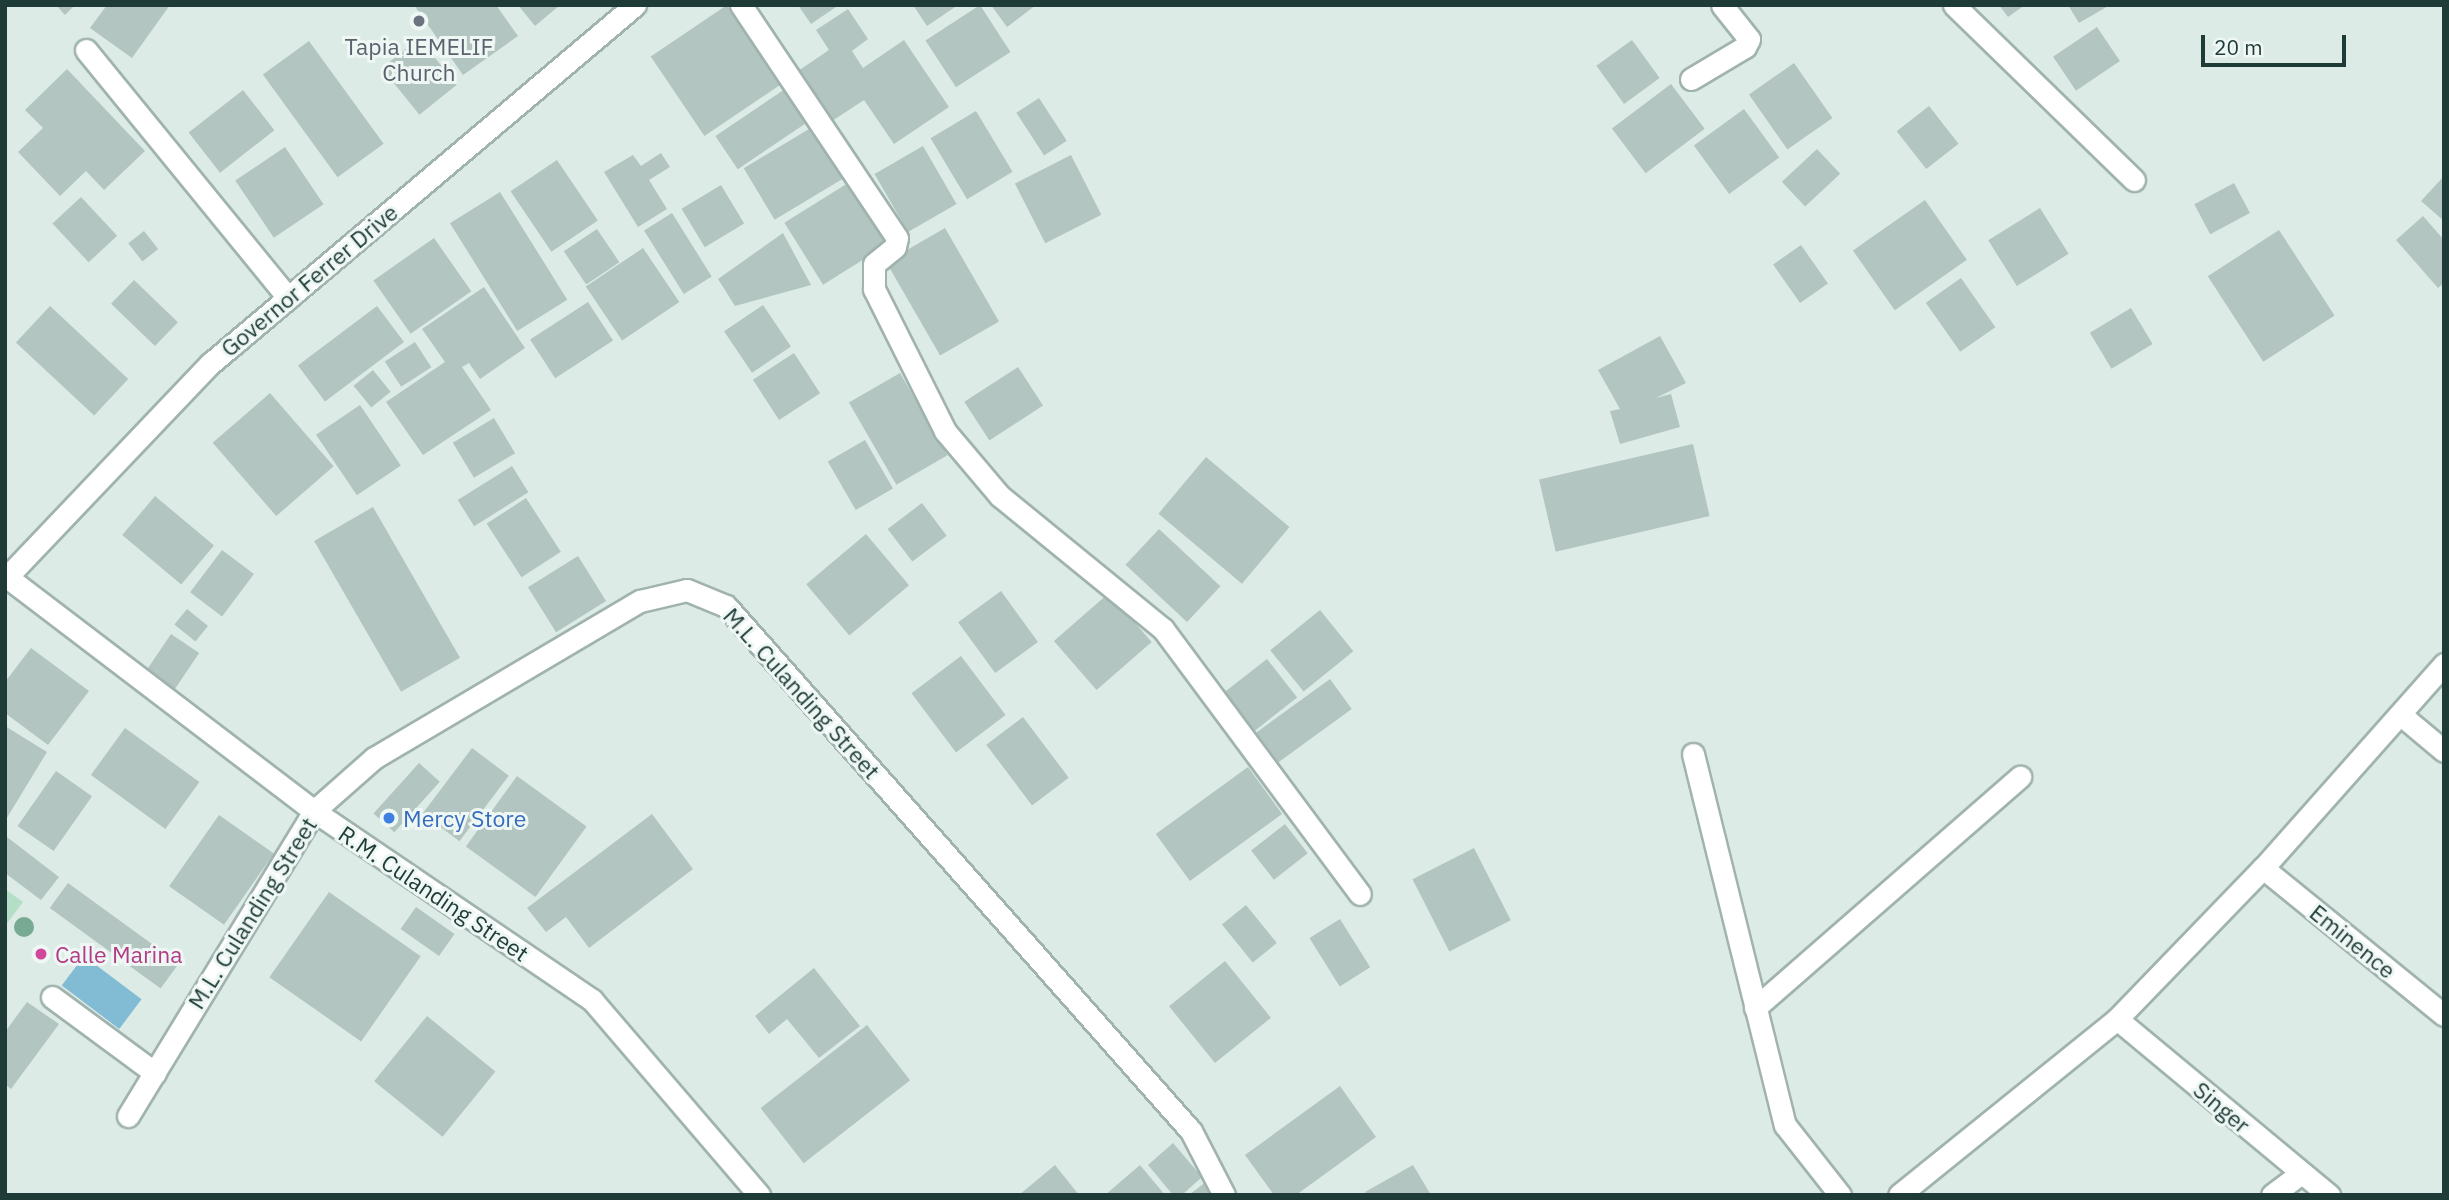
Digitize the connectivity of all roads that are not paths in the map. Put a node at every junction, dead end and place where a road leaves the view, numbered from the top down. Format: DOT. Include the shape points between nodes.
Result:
graph roads {
  1 [pos="635,5"];
  2 [pos="741,5"];
  3 [pos="1722,5"];
  4 [pos="1954,5"];
  5 [pos="86,50"];
  6 [pos="1691,79"];
  7 [pos="2134,180"];
  8 [pos="288,298"];
  9 [pos="6,578"];
  10 [pos="2444,664"];
  11 [pos="2401,715"];
  12 [pos="2444,751"];
  13 [pos="1693,754"];
  14 [pos="2020,777"];
  15 [pos="314,811"];
  16 [pos="2263,868"];
  17 [pos="1360,894"];
  18 [pos="52,997"];
  19 [pos="1755,1008"];
  20 [pos="2444,1015"];
  21 [pos="2116,1019"];
  22 [pos="155,1073"];
  23 [pos="128,1116"];
  24 [pos="2301,1173"];
  25 [pos="759,1195"];
  26 [pos="1224,1195"];
  27 [pos="1840,1195"];
  28 [pos="1899,1195"];
  29 [pos="2272,1195"];
  30 [pos="2329,1195"];
  1 -- 8 [label="street, Governor Ferrer Drive"];
  2 -- 17 [label="street" via="897,238 895,247 874,264 874,289 945,431 1000,496 1163,629"];
  3 -- 6 [label="street" via="1749,39 1745,47"];
  4 -- 7 [label="street"];
  5 -- 8 [label="street"];
  8 -- 9 [label="street, Governor Ferrer Drive" via="211,363"];
  9 -- 15 [label="street, R.M. Culanding Street"];
  10 -- 11 [label="street"];
  11 -- 12 [label="street"];
  11 -- 16 [label="street"];
  13 -- 19 [label="street"];
  14 -- 19 [label="street"];
  15 -- 22 [label="street, M.L. Culanding Street"];
  15 -- 25 [label="street, R.M. Culanding Street" via="592,1000"];
  15 -- 26 [label="street, M.L. Culanding Street" via="374,758 640,601 687,590 726,606 1191,1131"];
  16 -- 20 [label="street, Eminence"];
  16 -- 21 [label="street"];
  18 -- 22 [label="street"];
  19 -- 27 [label="street" via="1785,1125"];
  21 -- 24 [label="street, Singer"];
  21 -- 28 [label="street"];
  22 -- 23 [label="street, M.L. Culanding Street"];
  24 -- 29 [label="street"];
  24 -- 30 [label="street, Singer"];
}
